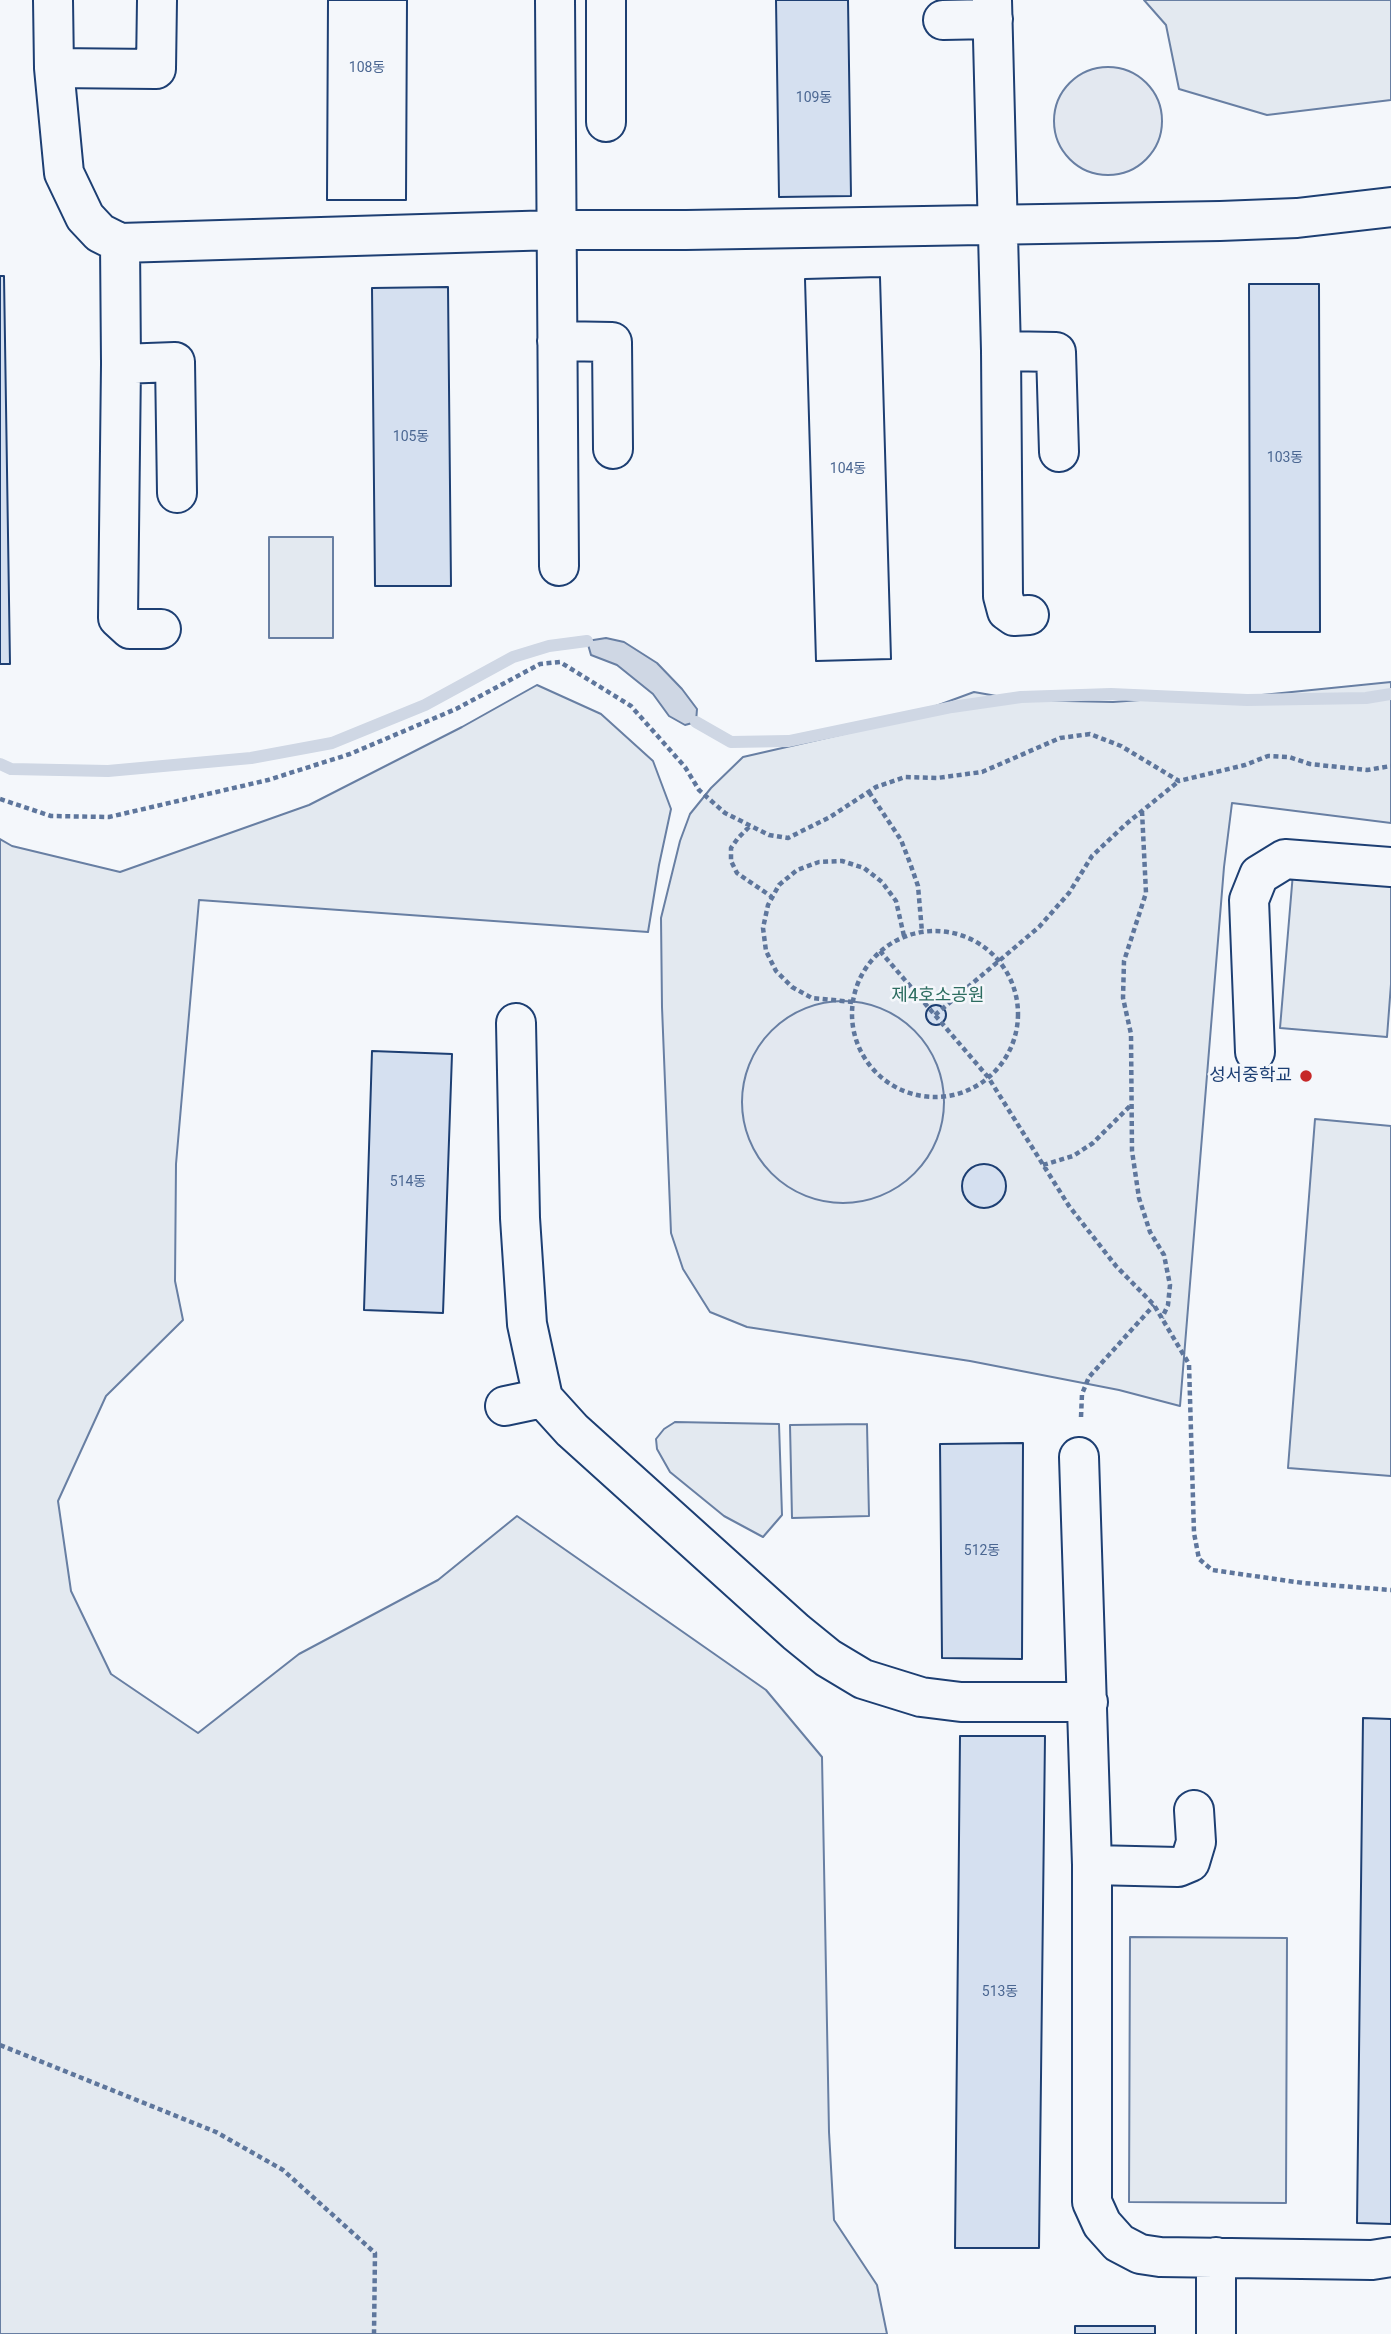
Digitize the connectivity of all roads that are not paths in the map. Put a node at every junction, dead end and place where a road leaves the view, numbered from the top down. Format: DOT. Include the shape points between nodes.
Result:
graph roads {
  1 [pos="53,0"];
  2 [pos="157,0"];
  3 [pos="555,0"];
  4 [pos="606,0"];
  5 [pos="993,10"];
  6 [pos="943,20"];
  7 [pos="54,68"];
  8 [pos="606,122"];
  9 [pos="1391,207"];
  10 [pos="998,224"];
  11 [pos="555,230"];
  12 [pos="120,243"];
  13 [pos="557,341"];
  14 [pos="1001,351"];
  15 [pos="121,364"];
  16 [pos="613,449"];
  17 [pos="1059,452"];
  18 [pos="177,493"];
  19 [pos="559,566"];
  20 [pos="1029,615"];
  21 [pos="161,629"];
  22 [pos="1391,867"];
  23 [pos="516,1023"];
  24 [pos="1255,1052"];
  25 [pos="543,1398"];
  26 [pos="505,1406"];
  27 [pos="1079,1457"];
  28 [pos="1088,1702"];
  29 [pos="1194,1810"];
  30 [pos="1092,1865"];
  31 [pos="1216,2257"];
  32 [pos="1391,2257"];
  33 [pos="1216,2334"];
  1 -- 7 [label="lane"];
  2 -- 7 [label="lane" via="156,69"];
  3 -- 11 [label="lane"];
  4 -- 8 [label="lane"];
  5 -- 6 [label="lane"];
  5 -- 10 [label="lane"];
  7 -- 12 [label="lane" via="64,173 85,216 100,233"];
  9 -- 10 [label="lane" via="1297,218"];
  10 -- 11 [label="lane"];
  10 -- 14 [label="lane"];
  11 -- 12 [label="lane"];
  11 -- 13 [label="lane"];
  12 -- 15 [label="lane"];
  13 -- 16 [label="lane" via="612,342"];
  13 -- 19 [label="lane"];
  14 -- 17 [label="lane" via="1056,352"];
  14 -- 20 [label="lane" via="1003,596 1007,611 1014,616"];
  15 -- 18 [label="lane" via="175,362"];
  15 -- 21 [label="lane" via="118,618 130,629"];
  22 -- 24 [label="lane" via="1285,859 1259,875 1249,900"];
  23 -- 25 [label="lane" via="527,1324"];
  25 -- 26 [label="lane"];
  25 -- 28 [label="lane" via="572,1430 796,1632 863,1679 922,1697 961,1702"];
  27 -- 28 [label="lane"];
  28 -- 30 [label="lane"];
  29 -- 30 [label="lane" via="1196,1842 1190,1862 1178,1867"];
  30 -- 31 [label="lane" via="1092,2202 1102,2224 1119,2243 1140,2253"];
  31 -- 32 [label="lane"];
  31 -- 33 [label="lane"];
}
